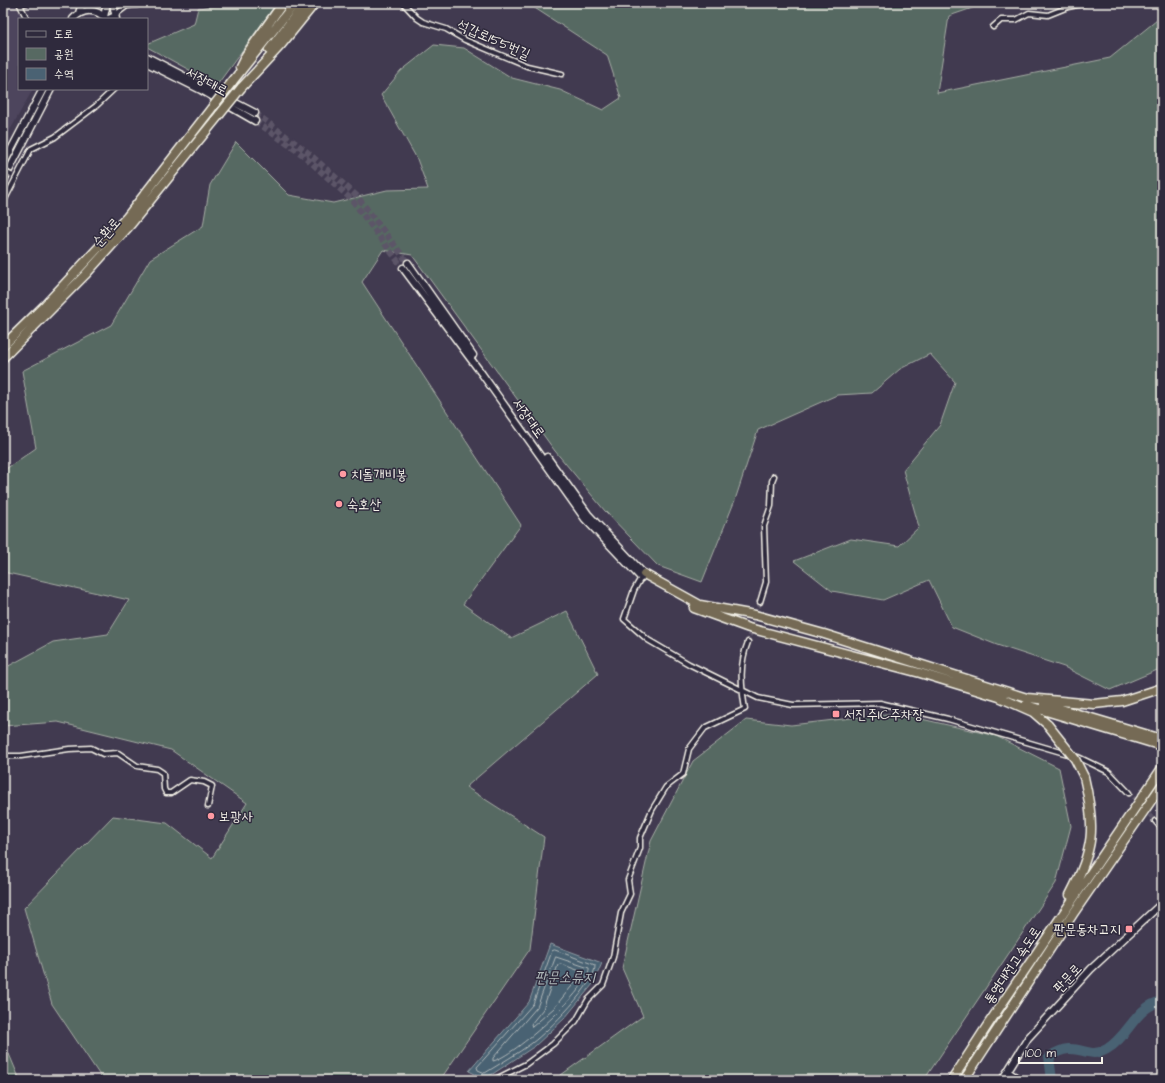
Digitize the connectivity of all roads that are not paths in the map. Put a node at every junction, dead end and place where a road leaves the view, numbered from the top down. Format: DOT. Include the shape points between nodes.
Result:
graph roads {
  1 [pos="27,3"];
  2 [pos="82,3"];
  3 [pos="107,3"];
  4 [pos="113,3"];
  5 [pos="283,3"];
  6 [pos="295,3"];
  7 [pos="305,3"];
  8 [pos="315,3"];
  9 [pos="403,3"];
  10 [pos="1086,3"];
  11 [pos="20,4"];
  12 [pos="137,5"];
  13 [pos="79,13"];
  14 [pos="27,18"];
  15 [pos="74,18"];
  16 [pos="105,18"];
  17 [pos="115,18"];
  18 [pos="993,27"];
  19 [pos="148,61"];
  20 [pos="562,74"];
  21 [pos="232,82"];
  22 [pos="241,88"];
  23 [pos="42,90"];
  24 [pos="51,90"];
  25 [pos="54,90"];
  26 [pos="113,90"];
  27 [pos="45,103"];
  28 [pos="255,113"];
  29 [pos="255,121"];
  30 [pos="3,165"];
  31 [pos="3,171"];
  32 [pos="16,178"];
  33 [pos="3,182"];
  34 [pos="3,203"];
  35 [pos="408,263"];
  36 [pos="403,268"];
  37 [pos="3,346"];
  38 [pos="3,358"];
  39 [pos="774,476"];
  40 [pos="642,576"];
  41 [pos="760,602"];
  42 [pos="748,642"];
  43 [pos="1162,688"];
  44 [pos="742,691"];
  45 [pos="999,697"];
  46 [pos="1027,698"];
  47 [pos="1162,740"];
  48 [pos="1162,746"];
  49 [pos="3,756"];
  50 [pos="1162,768"];
  51 [pos="1161,786"];
  52 [pos="1129,793"];
  53 [pos="208,806"];
  54 [pos="1155,821"];
  55 [pos="1162,829"];
  56 [pos="1162,903"];
  57 [pos="1058,921"];
  58 [pos="1008,1071"];
  59 [pos="494,1080"];
  60 [pos="952,1080"];
  61 [pos="964,1080"];
  62 [pos="1002,1080"];
  63 [pos="1022,1080"];
  1 -- 11 [label="street"];
  2 -- 13 [label="street"];
  3 -- 16 [label="street"];
  4 -- 17 [label="street"];
  5 -- 21 [label="highway" via="246,55"];
  6 -- 21 [label="highway"];
  7 -- 22 [label="highway"];
  8 -- 22 [label="highway"];
  9 -- 20 [label="street, 석갑로155번길" via="423,22 446,29 465,40 527,66"];
  10 -- 18 [label="street" via="1048,15 1029,13 1016,20 1001,20"];
  11 -- 14 [label="street"];
  12 -- 17 [label="street" via="127,6"];
  13 -- 15 [label="street"];
  13 -- 16 [label="street" via="95,11"];
  16 -- 17 [label="street"];
  19 -- 28 [label="street, 서장대로"];
  19 -- 29 [label="street, 서장대로"];
  21 -- 37 [label="highway, 순환로, bridge" via="127,217 50,300"];
  22 -- 38 [label="highway, 순환로, bridge" via="131,224"];
  23 -- 30 [label="street"];
  24 -- 27 [label="street"];
  25 -- 27 [label="street"];
  26 -- 32 [label="street" via="55,137 31,149"];
  27 -- 33 [label="street"];
  31 -- 32 [label="street, bridge"];
  32 -- 34 [label="street"];
  35 -- 40 [label="street, 서장대로" via="588,514"];
  36 -- 40 [label="street, 서장대로" via="487,380 585,519"];
  39 -- 41 [label="street" via="771,506 764,526 766,582"];
  40 -- 44 [label="street" via="624,619 648,640"];
  40 -- 45 [label="highway" via="698,610 749,628"];
  40 -- 46 [label="highway" via="700,605 755,615 824,634"];
  42 -- 44 [label="street" via="741,667"];
  43 -- 46 [label="highway" via="1122,701 1094,704"];
  44 -- 52 [label="street" via="758,698 793,705 880,703 955,720 1078,757 1109,772"];
  44 -- 59 [label="street" via="745,709 705,728 689,749 683,774 666,787 652,810 640,838 640,848 628,880 630,894 622,913 613,956 603,985 588,1000 576,1021 553,1044 526,1064"];
  45 -- 48 [label="highway"];
  45 -- 57 [label="highway, bridge" via="1033,712 1048,725 1075,759 1084,777 1091,807 1089,849 1084,867"];
  46 -- 47 [label="highway"];
  49 -- 53 [label="street" via="91,748 103,754 118,753 137,766 157,769 163,773 166,793 171,793 190,780 212,786"];
  50 -- 57 [label="highway, 통영대전고속도로"];
  51 -- 61 [label="highway, 통영대전고속도로"];
  54 -- 55 [label="street"];
  56 -- 58 [label="street, 판문로" via="1091,969 1028,1038"];
  57 -- 60 [label="highway, 통영대전고속도로"];
  58 -- 62 [label="street, 판문로"];
  58 -- 63 [label="street"];
}
